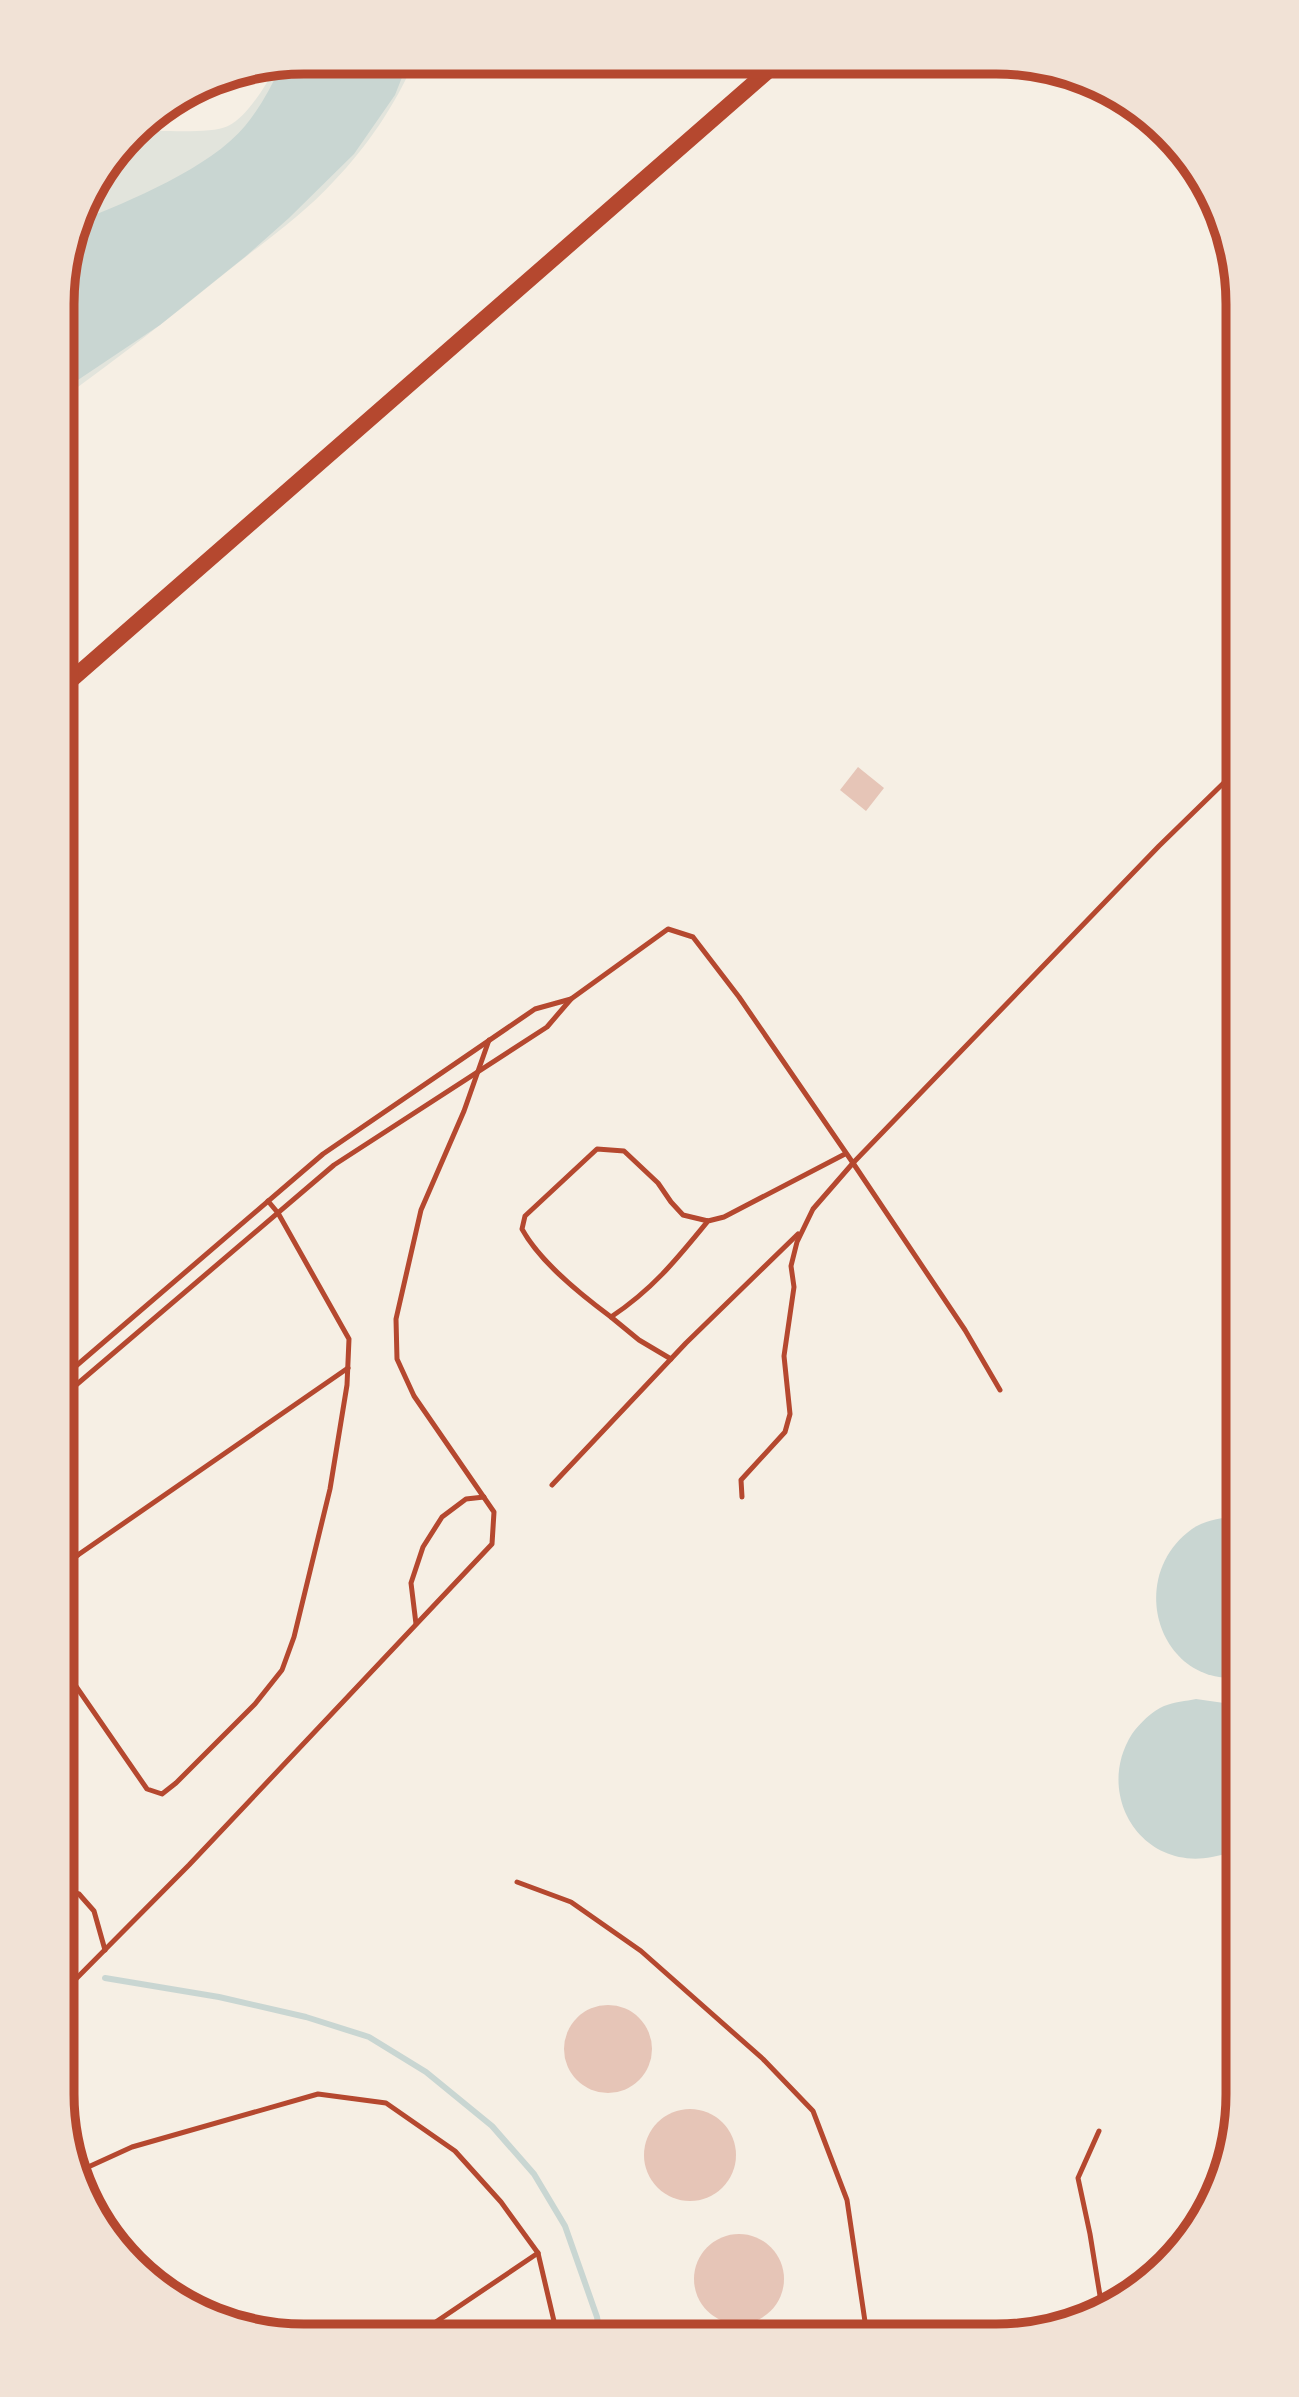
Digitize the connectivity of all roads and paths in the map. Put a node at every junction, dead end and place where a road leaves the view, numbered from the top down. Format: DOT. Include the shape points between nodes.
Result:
graph roads {
  1 [pos="765,74"];
  2 [pos="74,677"];
  3 [pos="1226,781"];
  4 [pos="571,999"];
  5 [pos="489,1040"];
  6 [pos="480,1070"];
  7 [pos="845,1154"];
  8 [pos="853,1163"];
  9 [pos="268,1201"];
  10 [pos="278,1213"];
  11 [pos="708,1221"];
  12 [pos="803,1229"];
  13 [pos="611,1317"];
  14 [pos="671,1359"];
  15 [pos="74,1368"];
  16 [pos="348,1368"];
  17 [pos="74,1387"];
  18 [pos="1000,1390"];
  19 [pos="552,1485"];
  20 [pos="484,1497"];
  21 [pos="742,1497"];
  22 [pos="74,1550"];
  23 [pos="78,1555"];
  24 [pos="74,1558"];
  25 [pos="416,1624"];
  26 [pos="74,1684"];
  27 [pos="517,1882"];
  28 [pos="74,1893"];
  29 [pos="105,1950"];
  30 [pos="74,1981"];
  31 [pos="1099,2130"];
  32 [pos="86,2168"];
  33 [pos="538,2253"];
  34 [pos="1100,2298"];
  35 [pos="433,2324"];
  36 [pos="555,2324"];
  37 [pos="865,2324"];
  1 -- 2 [label="main road"];
  3 -- 8 [label="lane"];
  4 -- 5 [label="lane" via="536,1009"];
  4 -- 6 [label="lane" via="547,1027"];
  4 -- 7 [label="lane" via="668,929 693,937 739,996"];
  5 -- 6 [label="lane"];
  5 -- 9 [label="lane" via="354,1130"];
  6 -- 10 [label="lane" via="334,1165"];
  6 -- 20 [label="lane" via="421,1210 396,1319 397,1359 414,1396"];
  7 -- 8 [label="lane"];
  7 -- 11 [label="lane"];
  8 -- 12 [label="lane" via="813,1209"];
  8 -- 18 [label="lane"];
  9 -- 10 [label="lane"];
  9 -- 15 [label="lane"];
  10 -- 16 [label="lane" via="349,1339"];
  10 -- 17 [label="lane"];
  11 -- 13 [label="lane" via="666,1272"];
  11 -- 13 [label="lane" via="683,1215 624,1151 597,1150 525,1216 522,1229 531,1247"];
  12 -- 14 [label="lane"];
  12 -- 21 [label="lane" via="791,1266 794,1287 784,1356 790,1414 785,1432 741,1480"];
  13 -- 14 [label="lane"];
  14 -- 19 [label="lane"];
  16 -- 23 [label="lane"];
  16 -- 26 [label="lane" via="330,1489 294,1637 282,1670 255,1704 162,1794 147,1790"];
  20 -- 25 [label="lane" via="494,1512 492,1544"];
  20 -- 25 [label="lane" via="466,1499 442,1517 423,1547 411,1583"];
  22 -- 23 [label="lane"];
  23 -- 24 [label="lane"];
  25 -- 29 [label="lane"];
  27 -- 37 [label="lane" via="571,1902 641,1951 763,2059 813,2111 847,2200"];
  28 -- 29 [label="lane" via="94,1910"];
  29 -- 30 [label="lane"];
  31 -- 34 [label="lane" via="1078,2178"];
  32 -- 33 [label="lane" via="132,2147 318,2094 386,2103 455,2151"];
  33 -- 35 [label="lane"];
  33 -- 36 [label="lane"];
}
